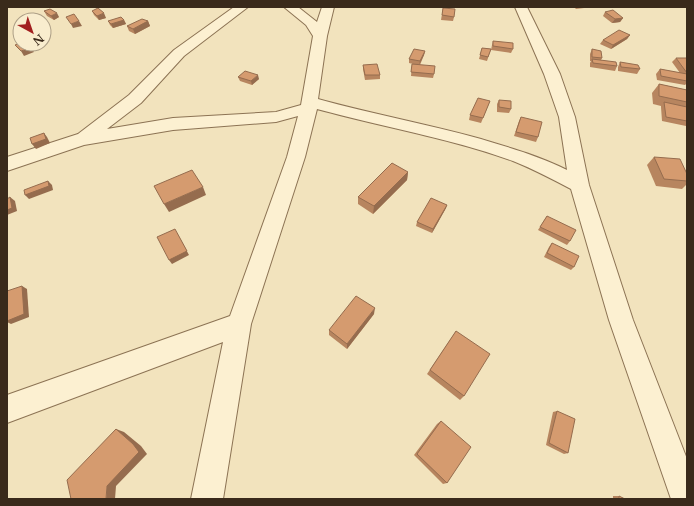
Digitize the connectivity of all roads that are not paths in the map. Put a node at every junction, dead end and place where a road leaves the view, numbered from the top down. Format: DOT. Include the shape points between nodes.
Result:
graph roads {
  1 [pos="242,7"];
  2 [pos="290,7"];
  3 [pos="328,7"];
  4 [pos="521,7"];
  5 [pos="320,36"];
  6 [pos="310,105"];
  7 [pos="82,139"];
  8 [pos="7,164"];
  9 [pos="579,185"];
  10 [pos="239,324"];
  11 [pos="7,409"];
  12 [pos="207,499"];
  13 [pos="687,499"];
  1 -- 7 [label="street" via="179,53 135,99"];
  2 -- 5 [label="street" via="311,22"];
  3 -- 5 [label="street"];
  4 -- 9 [label="street" via="552,74 567,118"];
  5 -- 6 [label="street"];
  6 -- 7 [label="street" via="276,117 173,124"];
  6 -- 9 [label="street" via="449,136 518,156"];
  6 -- 10 [label="street" via="296,157"];
  7 -- 8 [label="street"];
  9 -- 13 [label="street" via="621,320"];
  10 -- 11 [label="street"];
  10 -- 12 [label="street"];
}
